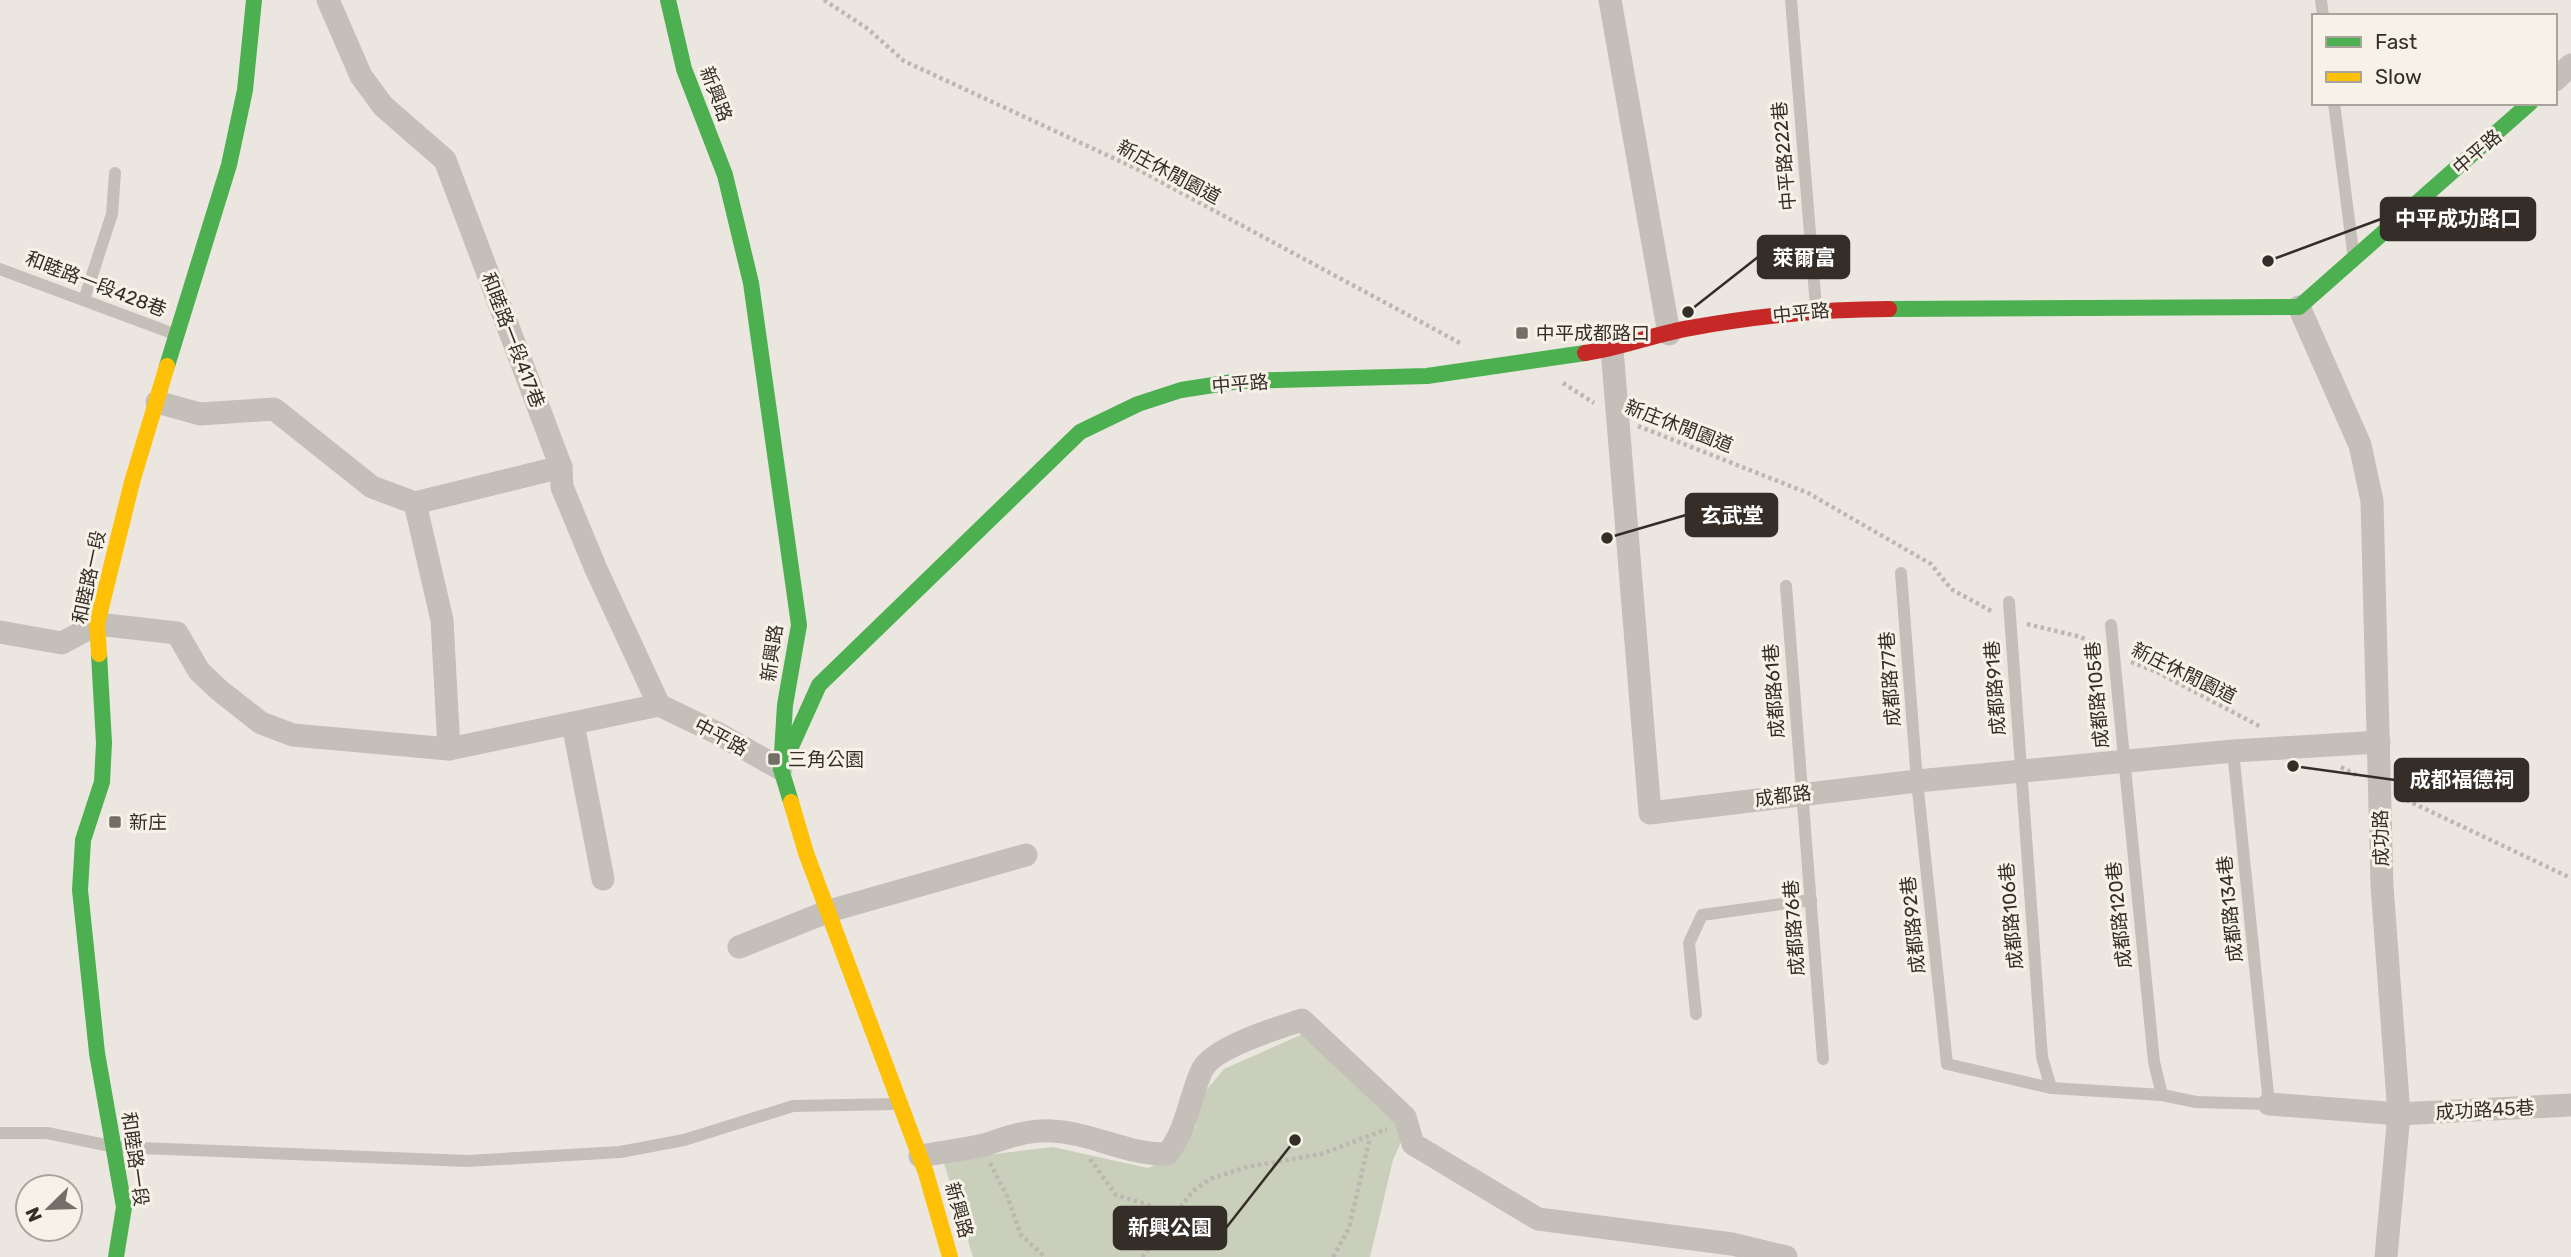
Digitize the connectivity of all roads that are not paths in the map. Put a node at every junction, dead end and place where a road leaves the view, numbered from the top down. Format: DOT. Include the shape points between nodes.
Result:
graph roads {
  1 [pos="254,0"];
  2 [pos="328,0"];
  3 [pos="668,0"];
  4 [pos="1610,0"];
  5 [pos="1791,0"];
  6 [pos="2571,65"];
  7 [pos="2557,78"];
  8 [pos="2334,105"];
  9 [pos="2528,105"];
  10 [pos="115,173"];
  11 [pos="2354,256"];
  12 [pos="0,269"];
  13 [pos="84,300"];
  14 [pos="2299,307"];
  15 [pos="1816,309"];
  16 [pos="1669,334"];
  17 [pos="177,335"];
  18 [pos="1612,349"];
  19 [pos="157,402"];
  20 [pos="561,467"];
  21 [pos="415,503"];
  22 [pos="1901,573"];
  23 [pos="1786,586"];
  24 [pos="2010,602"];
  25 [pos="97,624"];
  26 [pos="2111,625"];
  27 [pos="0,632"];
  28 [pos="659,705"];
  29 [pos="573,724"];
  30 [pos="2379,742"];
  31 [pos="449,749"];
  32 [pos="2234,751"];
  33 [pos="2122,763"];
  34 [pos="781,769"];
  35 [pos="2019,772"];
  36 [pos="1917,781"];
  37 [pos="1801,794"];
  38 [pos="1026,855"];
  39 [pos="603,879"];
  40 [pos="1811,900"];
  41 [pos="829,911"];
  42 [pos="739,947"];
  43 [pos="1696,1014"];
  44 [pos="1823,1059"];
  45 [pos="2051,1088"];
  46 [pos="2162,1095"];
  47 [pos="901,1104"];
  48 [pos="2269,1104"];
  49 [pos="2571,1105"];
  50 [pos="2399,1114"];
  51 [pos="0,1133"];
  52 [pos="115,1147"];
  53 [pos="920,1156"];
  54 [pos="116,1257"];
  55 [pos="950,1257"];
  56 [pos="1786,1257"];
  57 [pos="2386,1257"];
  1 -- 17 [label="street, 和睦路一段" via="245,89 229,165"];
  2 -- 20 [label="street, 和睦路一段417巷" via="346,44 383,106 445,160"];
  3 -- 34 [label="street, 新興路" via="684,69 725,175 751,284 799,625 785,705"];
  4 -- 16 [label="street"];
  5 -- 15 [label="lane, 中平路222巷"];
  6 -- 7 [label="street"];
  8 -- 11 [label="lane"];
  9 -- 11 [label="street, 中平路"];
  10 -- 13 [label="lane" via="112,214"];
  11 -- 14 [label="street, 中平路"];
  12 -- 13 [label="lane, 和睦路一段428巷"];
  13 -- 17 [label="lane, 和睦路一段428巷"];
  14 -- 15 [label="street, 中平路"];
  14 -- 30 [label="street, 成功路" via="2360,445 2372,500"];
  15 -- 16 [label="street, 中平路"];
  16 -- 18 [label="street, 中平路"];
  17 -- 19 [label="street, 和睦路一段"];
  18 -- 34 [label="street, 中平路" via="1427,376 1240,381 1181,390 1138,404 1080,432 819,685"];
  18 -- 37 [label="street, 成都路" via="1650,813"];
  19 -- 21 [label="street" via="200,414 274,409 372,487"];
  19 -- 25 [label="street, 和睦路一段"];
  20 -- 21 [label="street"];
  20 -- 28 [label="street, 和睦路一段417巷" via="562,487 586,546"];
  21 -- 31 [label="street" via="442,620"];
  22 -- 36 [label="lane, 成都路77巷"];
  23 -- 37 [label="lane, 成都路61巷"];
  24 -- 35 [label="lane, 成都路91巷"];
  25 -- 27 [label="street" via="62,643"];
  25 -- 31 [label="street" via="177,633 199,671 219,690 261,723 293,736"];
  25 -- 52 [label="street, 和睦路一段" via="102,782 83,840 80,890 97,1054"];
  26 -- 33 [label="lane, 成都路105巷"];
  28 -- 29 [label="street"];
  28 -- 34 [label="street, 中平路"];
  29 -- 31 [label="street"];
  29 -- 39 [label="street"];
  30 -- 32 [label="street, 成都路"];
  30 -- 50 [label="street, 成功路" via="2382,886"];
  32 -- 33 [label="street, 成都路"];
  32 -- 48 [label="lane, 成都路134巷"];
  33 -- 35 [label="street, 成都路"];
  33 -- 46 [label="lane, 成都路120巷" via="2154,1062"];
  34 -- 41 [label="street, 新興路" via="791,810"];
  35 -- 36 [label="street, 成都路"];
  35 -- 45 [label="lane, 成都路106巷" via="2042,1057"];
  36 -- 37 [label="street, 成都路"];
  36 -- 45 [label="lane, 成都路92巷" via="1947,1064"];
  37 -- 40 [label="lane, 成都路76巷"];
  38 -- 41 [label="street"];
  40 -- 43 [label="lane" via="1702,915 1689,943"];
  40 -- 44 [label="lane, 成都路76巷"];
  41 -- 42 [label="street"];
  41 -- 47 [label="street, 新興路"];
  45 -- 46 [label="lane"];
  46 -- 48 [label="lane" via="2196,1102"];
  47 -- 52 [label="lane" via="793,1106 684,1140 620,1152 468,1161"];
  47 -- 53 [label="street, 新興路"];
  48 -- 50 [label="street, 成功路45巷"];
  49 -- 50 [label="street, 成功路45巷"];
  50 -- 57 [label="street, 成功路"];
  51 -- 52 [label="lane" via="47,1133"];
  52 -- 54 [label="street, 和睦路一段" via="124,1207"];
  53 -- 55 [label="street, 新興路"];
  53 -- 56 [label="street" via="1051,1130 1144,1155 1167,1154 1177,1143 1203,1067 1220,1052 1302,1020 1405,1117 1413,1144 1538,1219 1732,1244"];
}
